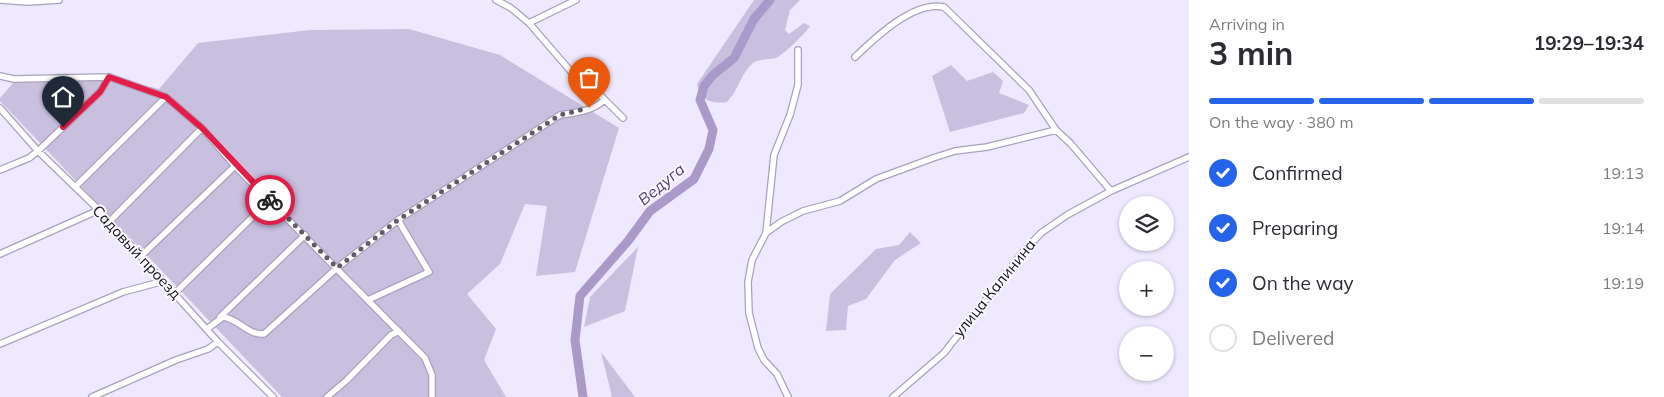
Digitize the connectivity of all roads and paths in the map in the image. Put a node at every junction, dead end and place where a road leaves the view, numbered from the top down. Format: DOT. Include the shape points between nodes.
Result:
graph roads {
  1 [pos="0,0"];
  2 [pos="7,0"];
  3 [pos="59,0"];
  4 [pos="496,0"];
  5 [pos="576,0"];
  6 [pos="43,1"];
  7 [pos="505,3"];
  8 [pos="529,23"];
  9 [pos="798,50"];
  10 [pos="854,57"];
  11 [pos="0,76"];
  12 [pos="109,77"];
  13 [pos="166,97"];
  14 [pos="604,100"];
  15 [pos="0,108"];
  16 [pos="623,118"];
  17 [pos="202,128"];
  18 [pos="1056,130"];
  19 [pos="38,151"];
  20 [pos="1189,157"];
  21 [pos="235,166"];
  22 [pos="0,170"];
  23 [pos="75,187"];
  24 [pos="1111,191"];
  25 [pos="270,200"];
  26 [pos="99,210"];
  27 [pos="398,220"];
  28 [pos="109,222"];
  29 [pos="766,233"];
  30 [pos="305,235"];
  31 [pos="0,254"];
  32 [pos="141,256"];
  33 [pos="337,268"];
  34 [pos="164,281"];
  35 [pos="175,293"];
  36 [pos="368,300"];
  37 [pos="218,320"];
  38 [pos="207,329"];
  39 [pos="399,331"];
  40 [pos="218,342"];
  41 [pos="0,344"];
  42 [pos="92,397"];
  43 [pos="273,397"];
  44 [pos="327,397"];
  45 [pos="432,397"];
  46 [pos="788,397"];
  47 [pos="893,397"];
  1 -- 2 [label="street"];
  2 -- 6 [label="street"];
  3 -- 6 [label="street"];
  4 -- 7 [label="street"];
  5 -- 8 [label="street"];
  7 -- 8 [label="street"];
  8 -- 14 [label="street" via="574,75"];
  9 -- 29 [label="street" via="798,85 774,154"];
  10 -- 18 [label="street" via="915,8 927,5 944,7 1029,90"];
  11 -- 12 [label="street" via="14,79"];
  12 -- 13 [label="street"];
  12 -- 19 [label="street" via="100,92"];
  13 -- 17 [label="street"];
  13 -- 23 [label="street"];
  14 -- 16 [label="street"];
  14 -- 27 [label="street" via="600,105 560,115"];
  15 -- 19 [label="street, Садовый проезд"];
  17 -- 21 [label="street"];
  17 -- 28 [label="street"];
  18 -- 24 [label="street"];
  18 -- 29 [label="street" via="987,147 955,150 876,179 840,201 803,211"];
  19 -- 22 [label="street"];
  19 -- 23 [label="street, Садовый проезд"];
  20 -- 24 [label="street, улица Калинина"];
  21 -- 25 [label="street"];
  21 -- 32 [label="street"];
  23 -- 26 [label="street, Садовый проезд"];
  24 -- 47 [label="street, улица Калинина" via="1061,219 1032,241 944,353"];
  25 -- 30 [label="street"];
  25 -- 35 [label="street"];
  26 -- 28 [label="street, Садовый проезд"];
  26 -- 31 [label="street"];
  27 -- 33 [label="street"];
  27 -- 36 [label="street" via="430,272"];
  28 -- 32 [label="street, Садовый проезд"];
  29 -- 46 [label="street" via="752,260 748,282 749,313 758,348 777,374"];
  30 -- 33 [label="street"];
  30 -- 37 [label="street"];
  32 -- 34 [label="street, Садовый проезд"];
  33 -- 36 [label="street"];
  33 -- 37 [label="street" via="264,334 247,330 233,318"];
  34 -- 35 [label="street, Садовый проезд"];
  34 -- 41 [label="street" via="123,292"];
  35 -- 38 [label="street, Садовый проезд"];
  36 -- 39 [label="street"];
  37 -- 38 [label="street"];
  38 -- 40 [label="street, Садовый проезд"];
  39 -- 44 [label="street"];
  39 -- 45 [label="street" via="425,358 432,375"];
  40 -- 42 [label="street"];
  40 -- 43 [label="street, Садовый проезд"];
}
